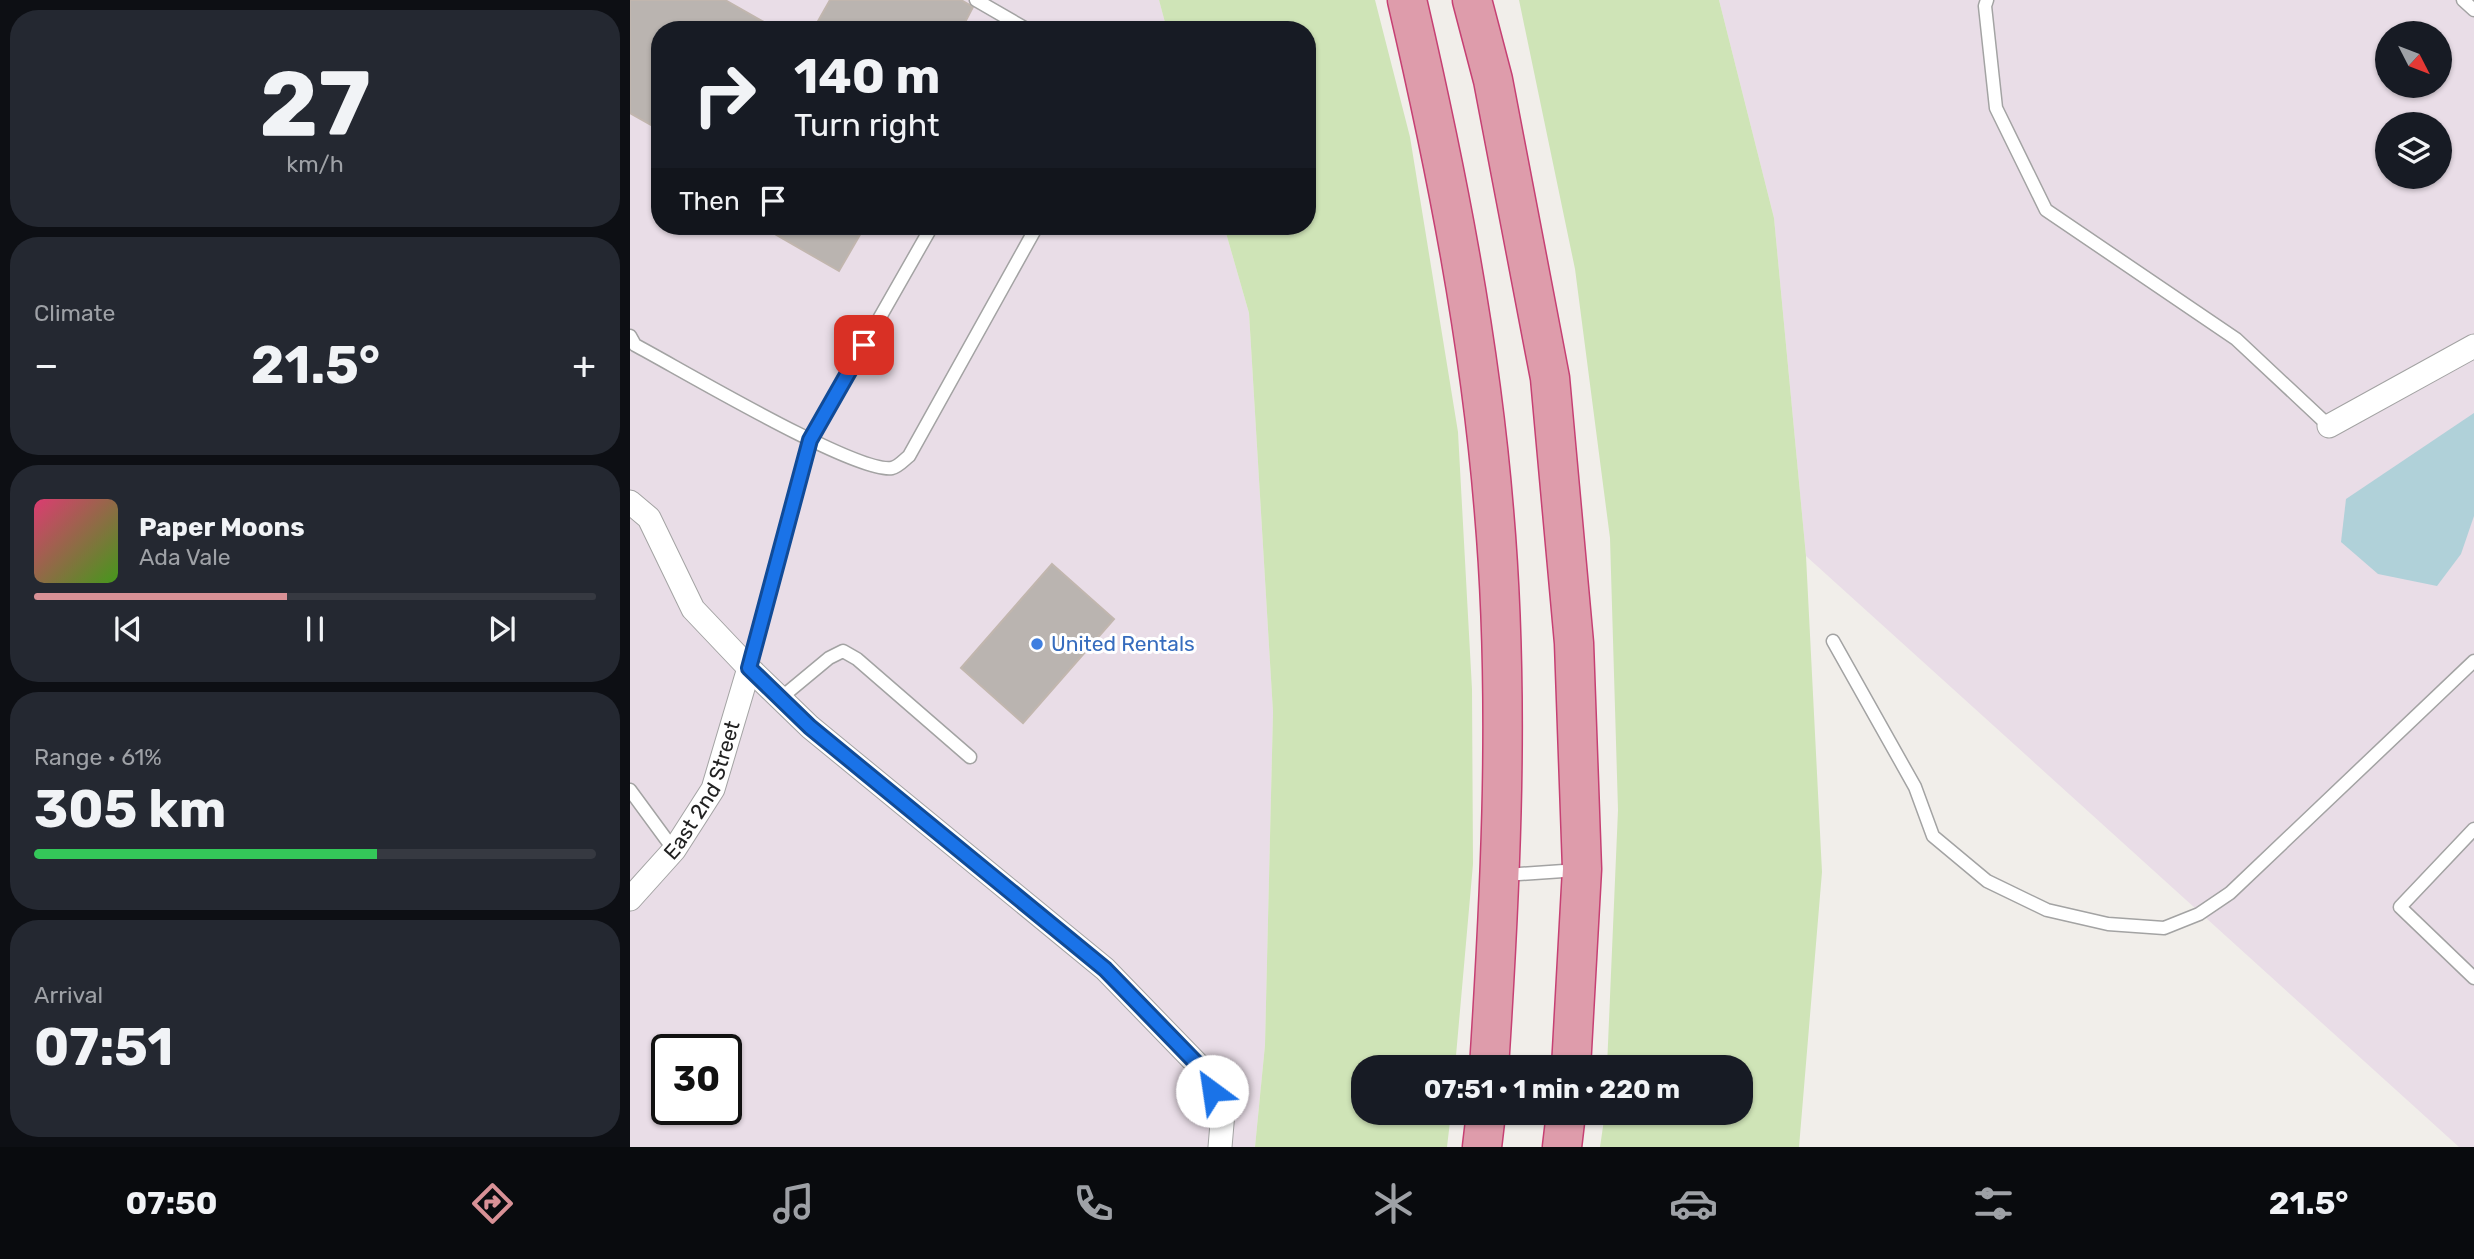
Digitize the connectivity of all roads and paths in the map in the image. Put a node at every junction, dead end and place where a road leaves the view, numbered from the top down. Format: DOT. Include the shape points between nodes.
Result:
graph roads {
  1 [pos="976,0"];
  2 [pos="1407,0"];
  3 [pos="1472,0"];
  4 [pos="1987,0"];
  5 [pos="2463,0"];
  6 [pos="2474,10"];
  7 [pos="1012,21"];
  8 [pos="927,235"];
  9 [pos="1032,235"];
  10 [pos="630,336"];
  11 [pos="2474,346"];
  12 [pos="2329,426"];
  13 [pos="810,440"];
  14 [pos="630,502"];
  15 [pos="1833,641"];
  16 [pos="2474,661"];
  17 [pos="749,668"];
  18 [pos="782,697"];
  19 [pos="970,757"];
  20 [pos="630,790"];
  21 [pos="2474,829"];
  22 [pos="674,850"];
  23 [pos="1582,869"];
  24 [pos="1501,876"];
  25 [pos="630,899"];
  26 [pos="2474,978"];
  27 [pos="1490,1055"];
  28 [pos="1573,1055"];
  29 [pos="1485,1125"];
  30 [pos="1565,1125"];
  31 [pos="1220,1147"];
  32 [pos="1482,1147"];
  33 [pos="1562,1147"];
  1 -- 7 [label="lane"];
  2 -- 24 [label="highway" via="1433,109 1470,311 1494,511 1502,674"];
  3 -- 23 [label="highway" via="1493,80 1550,378 1574,643"];
  4 -- 12 [label="lane" via="1996,108 2046,210 2236,339"];
  5 -- 6 [label="lane"];
  8 -- 13 [label="lane"];
  9 -- 13 [label="lane" via="909,456 894,468 881,468"];
  10 -- 13 [label="lane" via="635,345"];
  11 -- 12 [label="street"];
  13 -- 17 [label="lane"];
  14 -- 17 [label="street" via="649,518 693,609"];
  15 -- 16 [label="lane" via="1915,787 1933,835 1987,881 2047,910 2108,924 2164,928 2199,914 2230,893"];
  17 -- 18 [label="street"];
  17 -- 22 [label="street, East 2nd Street" via="713,789"];
  18 -- 19 [label="lane" via="843,651"];
  18 -- 31 [label="street" via="810,727 1105,969 1202,1069 1223,1112"];
  20 -- 22 [label="lane"];
  21 -- 26 [label="lane" via="2400,907"];
  22 -- 25 [label="street, East 2nd Street"];
  23 -- 24 [label="lane"];
  23 -- 28 [label="highway"];
  24 -- 27 [label="highway"];
  29 -- 32 [label="highway"];
  30 -- 33 [label="highway"];
}
